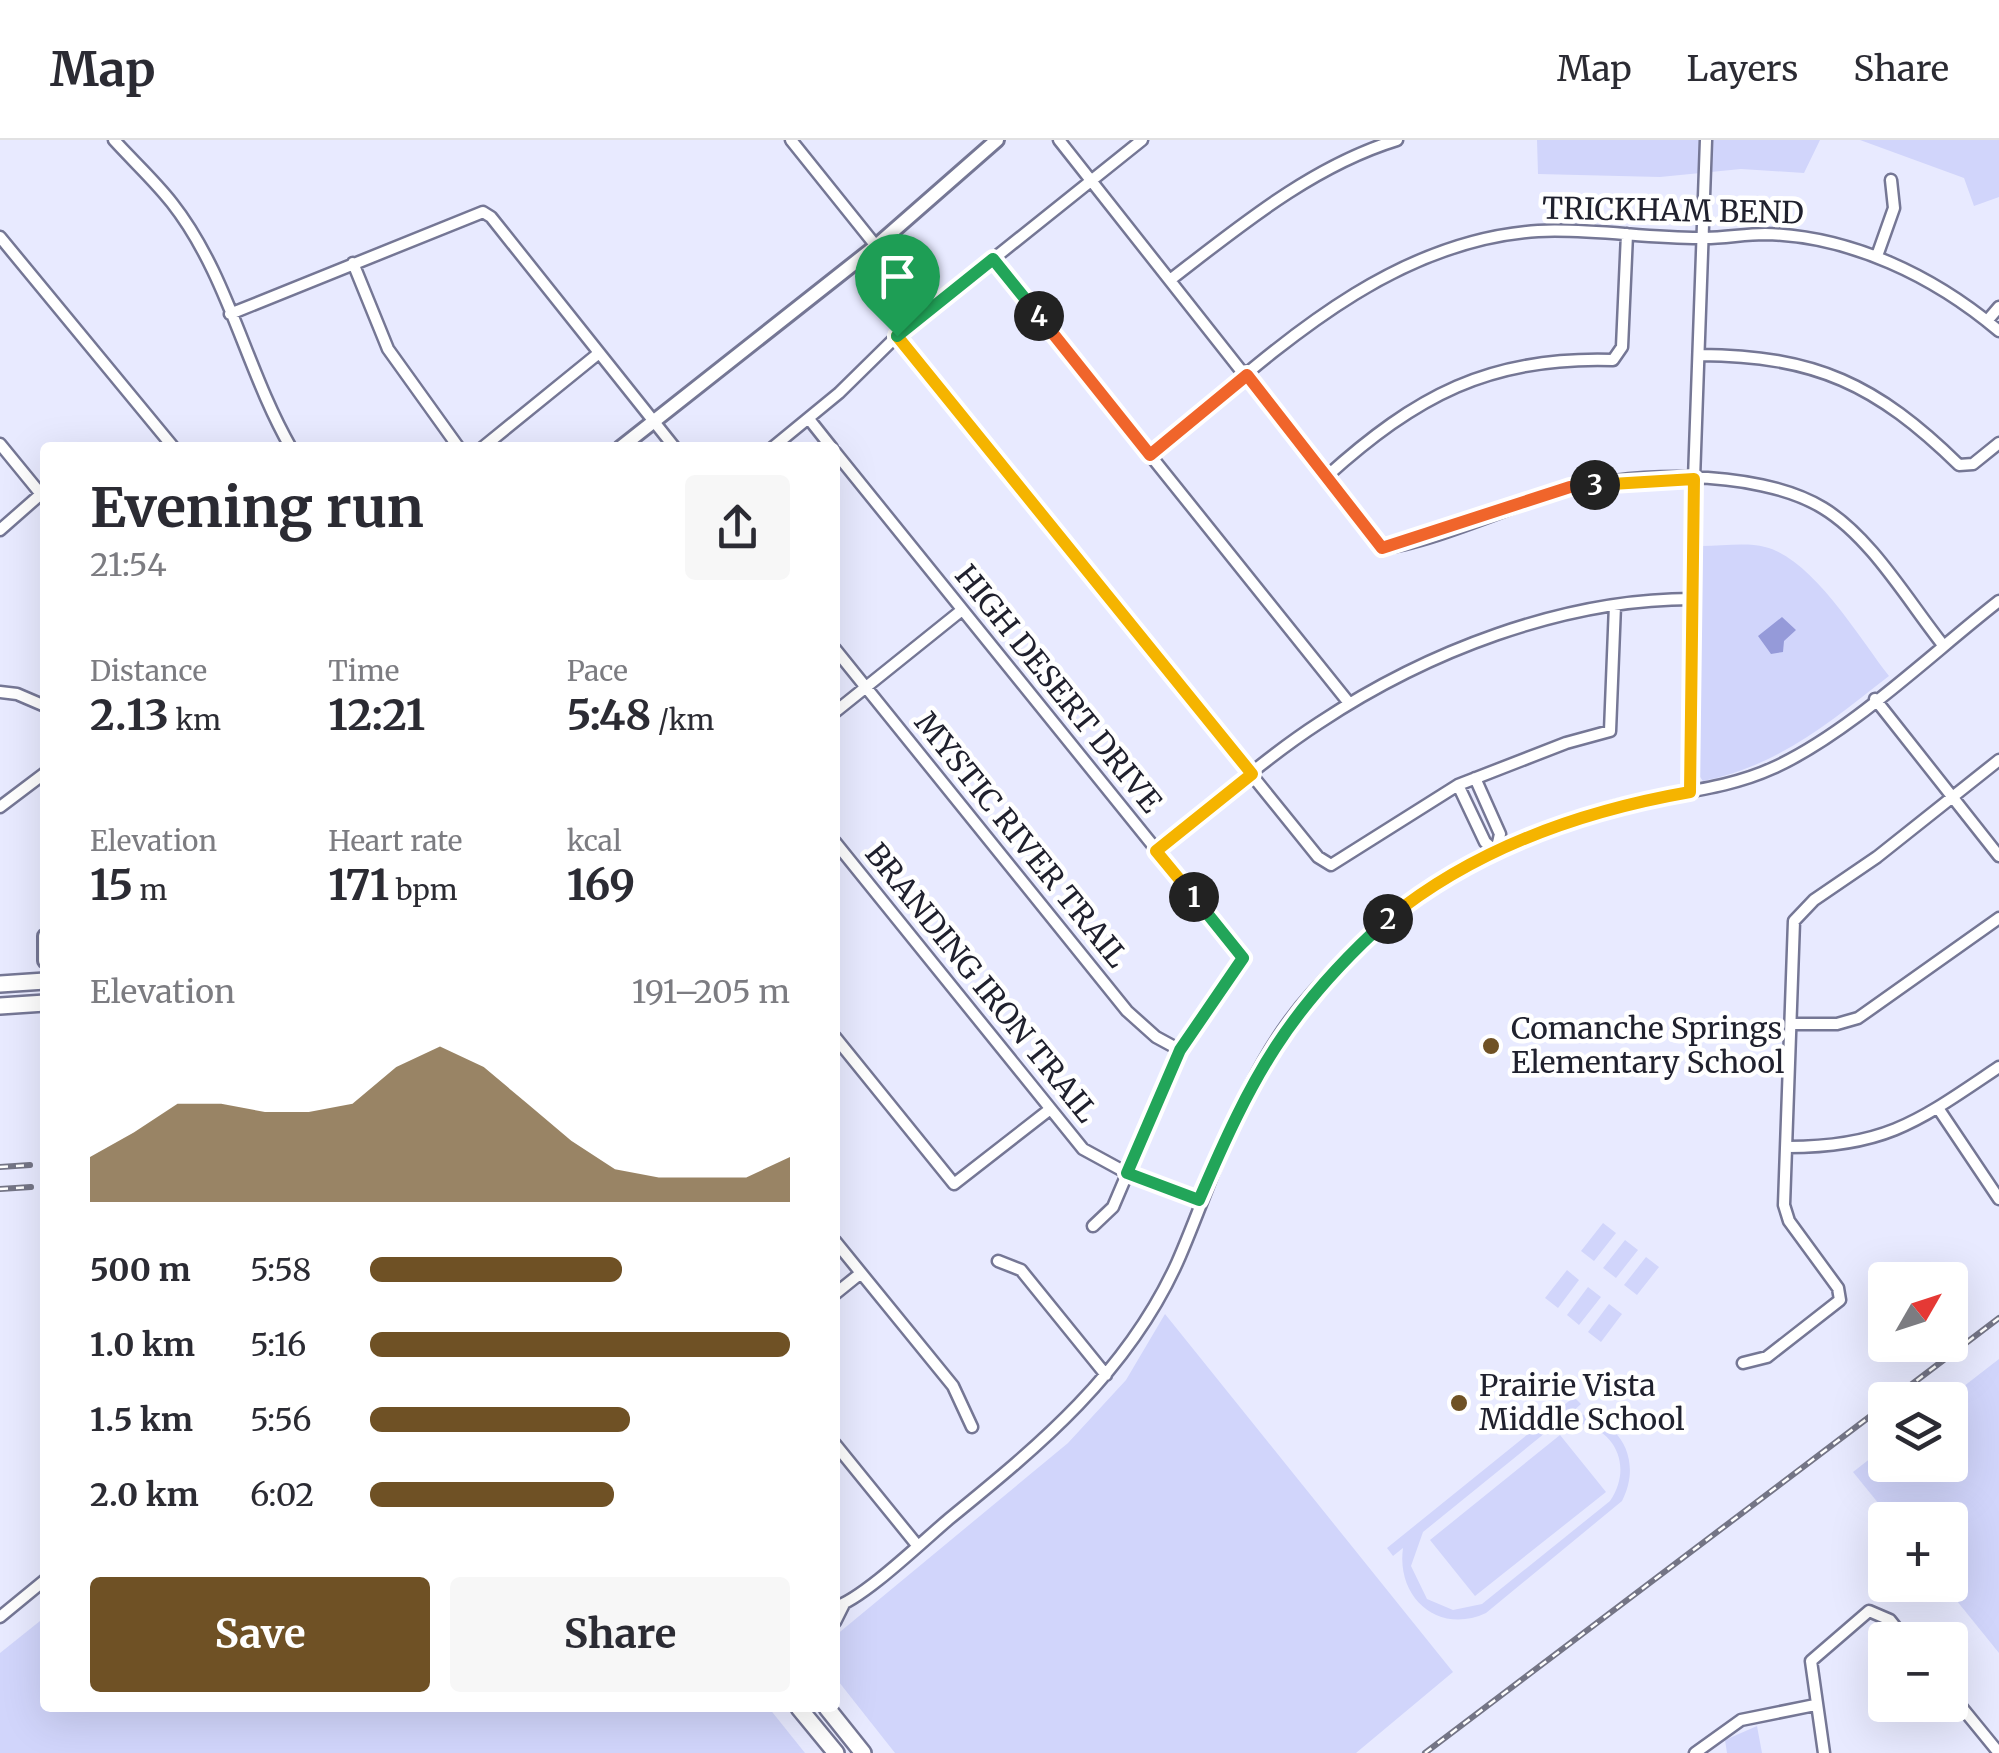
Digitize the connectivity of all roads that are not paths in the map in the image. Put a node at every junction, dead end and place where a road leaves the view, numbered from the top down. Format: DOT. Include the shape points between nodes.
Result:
graph roads {
  1 [pos="114,140"];
  2 [pos="791,140"];
  3 [pos="996,140"];
  4 [pos="1059,140"];
  5 [pos="1142,140"];
  6 [pos="1397,140"];
  7 [pos="1706,140"];
  8 [pos="1891,180"];
  9 [pos="1090,181"];
  10 [pos="1627,234"];
  11 [pos="0,237"];
  12 [pos="1704,238"];
  13 [pos="876,246"];
  14 [pos="1878,256"];
  15 [pos="993,259"];
  16 [pos="353,262"];
  17 [pos="1170,280"];
  18 [pos="1999,307"];
  19 [pos="230,314"];
  20 [pos="1988,321"];
  21 [pos="1999,331"];
  22 [pos="897,336"];
  23 [pos="599,353"];
  24 [pos="1700,354"];
  25 [pos="1247,375"];
  26 [pos="654,419"];
  27 [pos="809,419"];
  28 [pos="169,442"];
  29 [pos="288,442"];
  30 [pos="456,442"];
  31 [pos="489,442"];
  32 [pos="627,442"];
  33 [pos="671,442"];
  34 [pos="780,442"];
  35 [pos="827,442"];
  36 [pos="1999,443"];
  37 [pos="0,444"];
  38 [pos="1150,455"];
  39 [pos="840,459"];
  40 [pos="1326,477"];
  41 [pos="1694,479"];
  42 [pos="40,493"];
  43 [pos="40,499"];
  44 [pos="0,530"];
  45 [pos="1692,599"];
  46 [pos="1999,601"];
  47 [pos="1614,605"];
  48 [pos="962,610"];
  49 [pos="1943,644"];
  50 [pos="840,655"];
  51 [pos="866,687"];
  52 [pos="0,692"];
  53 [pos="1875,699"];
  54 [pos="1350,703"];
  55 [pos="40,704"];
  56 [pos="840,708"];
  57 [pos="1999,760"];
  58 [pos="1252,774"];
  59 [pos="40,778"];
  60 [pos="1474,778"];
  61 [pos="1458,786"];
  62 [pos="1690,792"];
  63 [pos="1953,796"];
  64 [pos="0,807"];
  65 [pos="840,848"];
  66 [pos="1156,851"];
  67 [pos="1496,852"];
  68 [pos="1999,856"];
  69 [pos="848,858"];
  70 [pos="840,865"];
  71 [pos="1999,918"];
  72 [pos="40,981"];
  73 [pos="0,984"];
  74 [pos="40,1003"];
  75 [pos="0,1006"];
  76 [pos="1792,1024"];
  77 [pos="840,1043"];
  78 [pos="1180,1050"];
  79 [pos="1999,1067"];
  80 [pos="1938,1108"];
  81 [pos="1049,1110"];
  82 [pos="1788,1147"];
  83 [pos="1127,1173"];
  84 [pos="1199,1200"];
  85 [pos="1999,1200"];
  86 [pos="1093,1226"];
  87 [pos="840,1247"];
  88 [pos="998,1261"];
  89 [pos="861,1274"];
  90 [pos="840,1290"];
  91 [pos="1743,1364"];
  92 [pos="1106,1375"];
  93 [pos="972,1427"];
  94 [pos="840,1450"];
  95 [pos="917,1546"];
  96 [pos="40,1584"];
  97 [pos="840,1605"];
  98 [pos="0,1617"];
  99 [pos="1888,1622"];
  100 [pos="1815,1705"];
  101 [pos="802,1712"];
  102 [pos="829,1712"];
  103 [pos="1968,1715"];
  104 [pos="1999,1752"];
  105 [pos="836,1753"];
  106 [pos="863,1753"];
  107 [pos="1695,1753"];
  108 [pos="1824,1753"];
  1 -- 19 [label="street" via="174,204"];
  2 -- 13 [label="street"];
  3 -- 13 [label="street"];
  4 -- 9 [label="street"];
  5 -- 9 [label="street"];
  6 -- 17 [label="street" via="1287,193"];
  7 -- 12 [label="street"];
  8 -- 14 [label="street" via="1894,208"];
  9 -- 15 [label="street"];
  9 -- 17 [label="street"];
  10 -- 12 [label="street, TRICKHAM BEND"];
  10 -- 25 [label="street, TRICKHAM BEND" via="1534,231 1412,264 1333,306"];
  10 -- 40 [label="street" via="1622,347 1613,360 1525,364 1460,382 1420,402"];
  11 -- 28 [label="street"];
  12 -- 14 [label="street, TRICKHAM BEND" via="1827,240"];
  12 -- 24 [label="street"];
  13 -- 26 [label="street"];
  14 -- 20 [label="street, TRICKHAM BEND"];
  15 -- 22 [label="street"];
  15 -- 38 [label="street"];
  16 -- 19 [label="street"];
  16 -- 23 [label="street" via="482,212 492,216"];
  16 -- 30 [label="street" via="388,349"];
  17 -- 25 [label="street"];
  18 -- 20 [label="street"];
  19 -- 29 [label="street"];
  20 -- 21 [label="street, TRICKHAM BEND"];
  22 -- 27 [label="street"];
  22 -- 58 [label="street"];
  23 -- 26 [label="street"];
  23 -- 31 [label="street"];
  24 -- 36 [label="street" via="1755,355 1862,388 1904,413 1959,465 1973,464"];
  24 -- 41 [label="street"];
  25 -- 38 [label="street, TRICKHAM BEND"];
  25 -- 40 [label="street"];
  26 -- 32 [label="street"];
  26 -- 33 [label="street"];
  27 -- 34 [label="street"];
  27 -- 35 [label="street, HIGH DESERT DRIVE"];
  37 -- 42 [label="street"];
  38 -- 54 [label="street"];
  39 -- 48 [label="street, HIGH DESERT DRIVE"];
  40 -- 41 [label="street" via="1382,548 1570,487"];
  41 -- 45 [label="street"];
  41 -- 49 [label="street" via="1782,488 1825,509 1862,543"];
  43 -- 44 [label="street"];
  45 -- 47 [label="street"];
  45 -- 62 [label="street"];
  46 -- 49 [label="street"];
  47 -- 54 [label="street" via="1463,649"];
  47 -- 60 [label="street" via="1610,731"];
  48 -- 51 [label="street"];
  48 -- 66 [label="street, HIGH DESERT DRIVE"];
  49 -- 53 [label="street"];
  50 -- 51 [label="street, MYSTIC RIVER TRAIL"];
  51 -- 56 [label="street"];
  51 -- 78 [label="street, MYSTIC RIVER TRAIL" via="1128,1010"];
  52 -- 55 [label="street"];
  53 -- 62 [label="street" via="1786,762"];
  53 -- 63 [label="street"];
  54 -- 58 [label="street"];
  57 -- 63 [label="street"];
  58 -- 61 [label="street" via="1330,865"];
  58 -- 66 [label="street"];
  59 -- 64 [label="street"];
  60 -- 61 [label="street"];
  60 -- 67 [label="street" via="1500,834"];
  61 -- 67 [label="street" via="1484,842"];
  62 -- 67 [label="street" via="1599,811"];
  63 -- 68 [label="street"];
  63 -- 76 [label="street" via="1798,914"];
  65 -- 69 [label="street, BRANDING IRON TRAIL"];
  66 -- 78 [label="street, HIGH DESERT DRIVE" via="1243,958"];
  67 -- 84 [label="street" via="1399,910 1311,994 1251,1084"];
  69 -- 70 [label="street"];
  69 -- 81 [label="street, BRANDING IRON TRAIL"];
  71 -- 76 [label="street" via="1858,1018"];
  72 -- 73 [label="main road"];
  74 -- 75 [label="main road"];
  76 -- 82 [label="street"];
  77 -- 81 [label="street" via="954,1184"];
  78 -- 83 [label="street"];
  79 -- 80 [label="street"];
  80 -- 82 [label="street" via="1880,1138"];
  80 -- 85 [label="street"];
  81 -- 83 [label="street, BRANDING IRON TRAIL" via="1083,1150"];
  82 -- 91 [label="street" via="1789,1221 1840,1300 1767,1356"];
  83 -- 84 [label="street, BRANDING IRON TRAIL"];
  83 -- 86 [label="street" via="1114,1206"];
  84 -- 92 [label="street" via="1169,1279"];
  87 -- 89 [label="street"];
  88 -- 92 [label="street" via="1021,1270"];
  89 -- 90 [label="street"];
  89 -- 93 [label="street" via="954,1386"];
  92 -- 95 [label="street" via="1044,1442"];
  94 -- 95 [label="street"];
  95 -- 97 [label="street"];
  96 -- 98 [label="street"];
  99 -- 100 [label="street" via="1869,1611 1811,1661"];
  100 -- 107 [label="street" via="1741,1720"];
  100 -- 108 [label="street"];
  101 -- 105 [label="main road"];
  102 -- 106 [label="main road"];
  103 -- 104 [label="street"];
}
